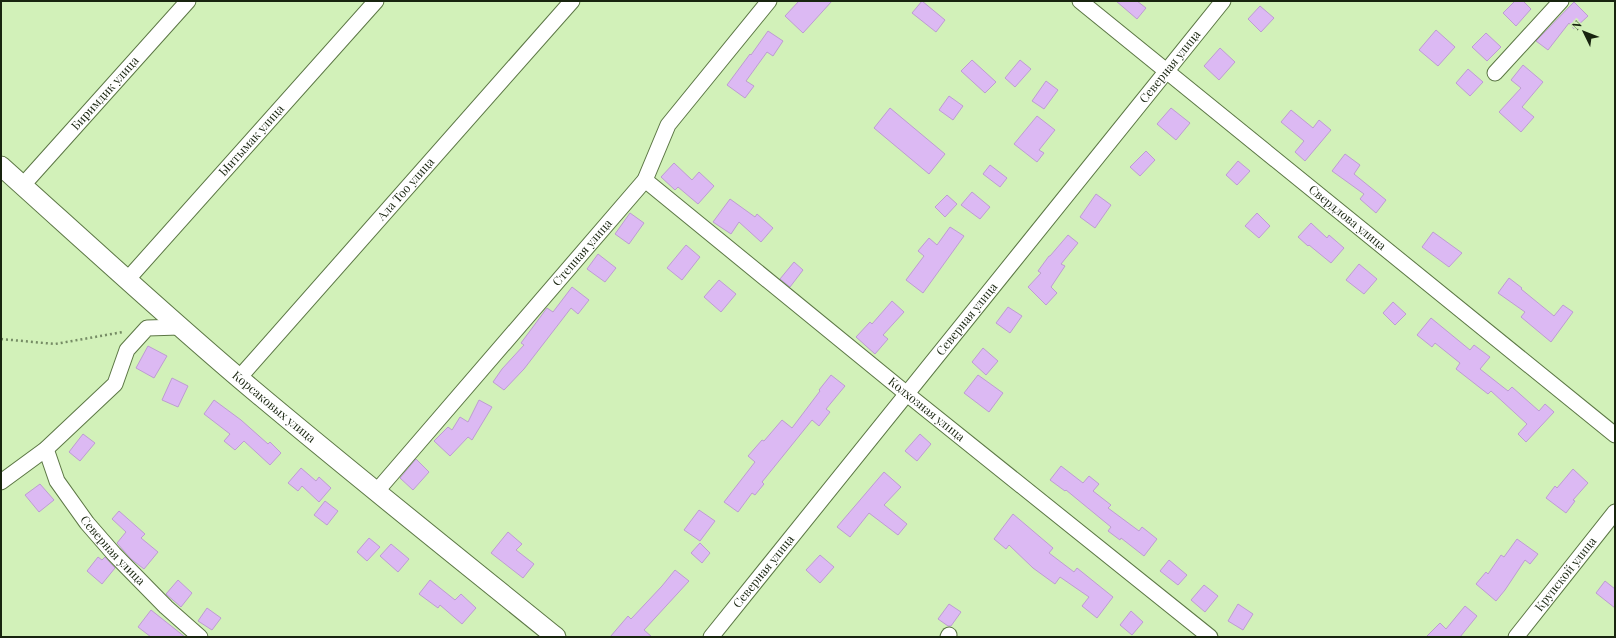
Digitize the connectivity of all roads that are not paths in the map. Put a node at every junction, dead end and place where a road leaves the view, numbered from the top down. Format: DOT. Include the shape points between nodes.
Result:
graph roads {
  1 [pos="188,1"];
  2 [pos="376,1"];
  3 [pos="572,1"];
  4 [pos="769,1"];
  5 [pos="1080,1"];
  6 [pos="1223,1"];
  7 [pos="1561,1"];
  8 [pos="1166,71"];
  9 [pos="1495,73"];
  10 [pos="1,166"];
  11 [pos="646,180"];
  12 [pos="22,185"];
  13 [pos="127,280"];
  14 [pos="180,327"];
  15 [pos="239,378"];
  16 [pos="907,394"];
  17 [pos="1615,435"];
  18 [pos="46,448"];
  19 [pos="1,482"];
  20 [pos="376,492"];
  21 [pos="1615,512"];
  22 [pos="200,637"];
  23 [pos="556,637"];
  24 [pos="711,637"];
  25 [pos="1210,637"];
  26 [pos="1516,637"];
  1 -- 12 [label="street, Биримдик улица"];
  2 -- 13 [label="street, Ынтымак улица"];
  3 -- 15 [label="street, Ала Тоо улица"];
  4 -- 11 [label="street, Степная улица" via="668,125"];
  5 -- 8 [label="street, Свердлова улица"];
  6 -- 8 [label="street, Северная улица"];
  7 -- 9 [label="street"];
  8 -- 16 [label="street, Северная улица"];
  8 -- 17 [label="street, Свердлова улица"];
  10 -- 12 [label="street, Корсаковых улица"];
  11 -- 16 [label="street, Колхозная улица"];
  11 -- 20 [label="street, Степная улица"];
  12 -- 13 [label="street, Корсаковых улица"];
  13 -- 14 [label="street, Корсаковых улица"];
  14 -- 15 [label="street, Корсаковых улица"];
  14 -- 18 [label="street" via="147,328 127,350 116,384"];
  15 -- 20 [label="street, Корсаковых улица"];
  16 -- 24 [label="street, Северная улица"];
  16 -- 25 [label="street, Колхозная улица"];
  18 -- 19 [label="street"];
  18 -- 22 [label="street, Северная улица" via="57,481 88,523 119,560"];
  20 -- 23 [label="street, Корсаковых улица"];
  21 -- 26 [label="street, Крупской улица"];
}
